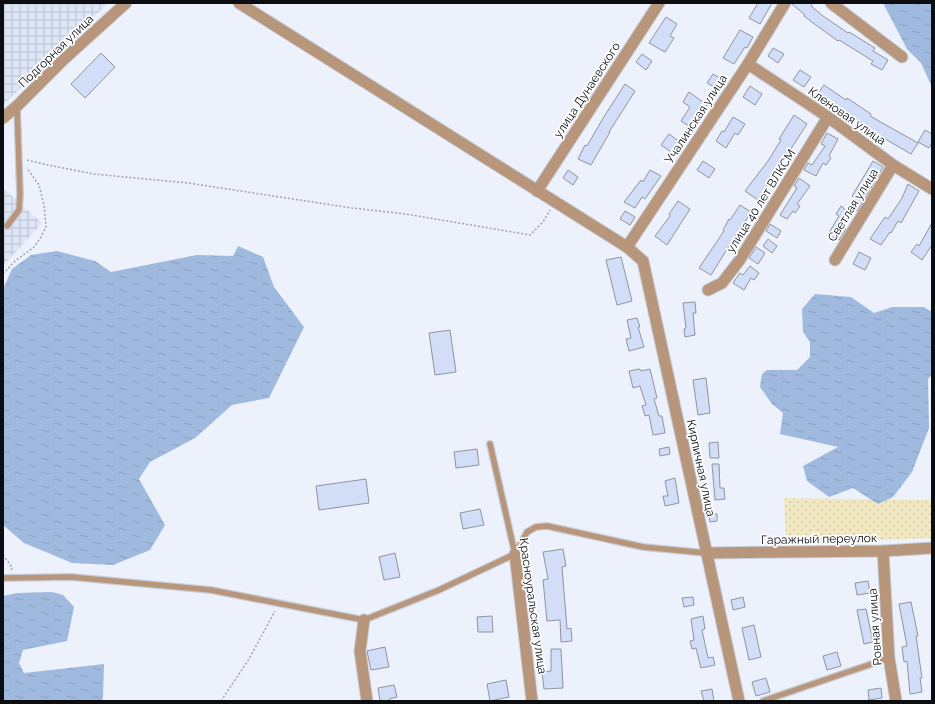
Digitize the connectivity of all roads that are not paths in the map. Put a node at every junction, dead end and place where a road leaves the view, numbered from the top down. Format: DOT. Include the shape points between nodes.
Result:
graph roads {
  1 [pos="126,3"];
  2 [pos="239,3"];
  3 [pos="659,3"];
  4 [pos="785,3"];
  5 [pos="831,3"];
  6 [pos="902,57"];
  7 [pos="748,64"];
  8 [pos="17,106"];
  9 [pos="828,117"];
  10 [pos="3,118"];
  11 [pos="893,165"];
  12 [pos="932,189"];
  13 [pos="537,191"];
  14 [pos="7,226"];
  15 [pos="627,248"];
  16 [pos="835,260"];
  17 [pos="708,290"];
  18 [pos="490,444"];
  19 [pos="932,548"];
  20 [pos="883,551"];
  21 [pos="706,553"];
  22 [pos="515,554"];
  23 [pos="6,578"];
  24 [pos="364,620"];
  25 [pos="889,658"];
  26 [pos="367,701"];
  27 [pos="532,701"];
  28 [pos="739,701"];
  29 [pos="762,701"];
  30 [pos="896,701"];
  1 -- 8 [label="street, Подгорная улица"];
  2 -- 13 [label="street, Кирпичная улица"];
  3 -- 13 [label="street, улица Дунаевского"];
  4 -- 7 [label="street, Учалинская улица"];
  5 -- 6 [label="street"];
  7 -- 9 [label="street, Кленовая улица"];
  7 -- 15 [label="street, Учалинская улица"];
  8 -- 10 [label="street, Подгорная улица"];
  8 -- 14 [label="lane" via="19,210"];
  9 -- 11 [label="street, Кленовая улица"];
  9 -- 17 [label="street, улица 40 лет ВЛКСМ" via="739,261 722,283"];
  11 -- 12 [label="street, Кленовая улица"];
  11 -- 16 [label="street, Светлая улица"];
  13 -- 15 [label="street, Кирпичная улица"];
  15 -- 21 [label="street, Кирпичная улица" via="643,261"];
  18 -- 22 [label="lane, Красноуральская улица"];
  19 -- 20 [label="street, Гаражный переулок"];
  20 -- 21 [label="street, Гаражный переулок"];
  20 -- 25 [label="street, Ровная улица"];
  21 -- 22 [label="lane" via="643,547 547,526 536,527 527,532"];
  21 -- 28 [label="street, Кирпичная улица"];
  22 -- 24 [label="lane" via="439,590"];
  22 -- 27 [label="street, Красноуральская улица"];
  23 -- 24 [label="lane" via="71,577 211,590"];
  24 -- 26 [label="street" via="360,651"];
  25 -- 29 [label="lane"];
  25 -- 30 [label="street, Ровная улица"];
}
